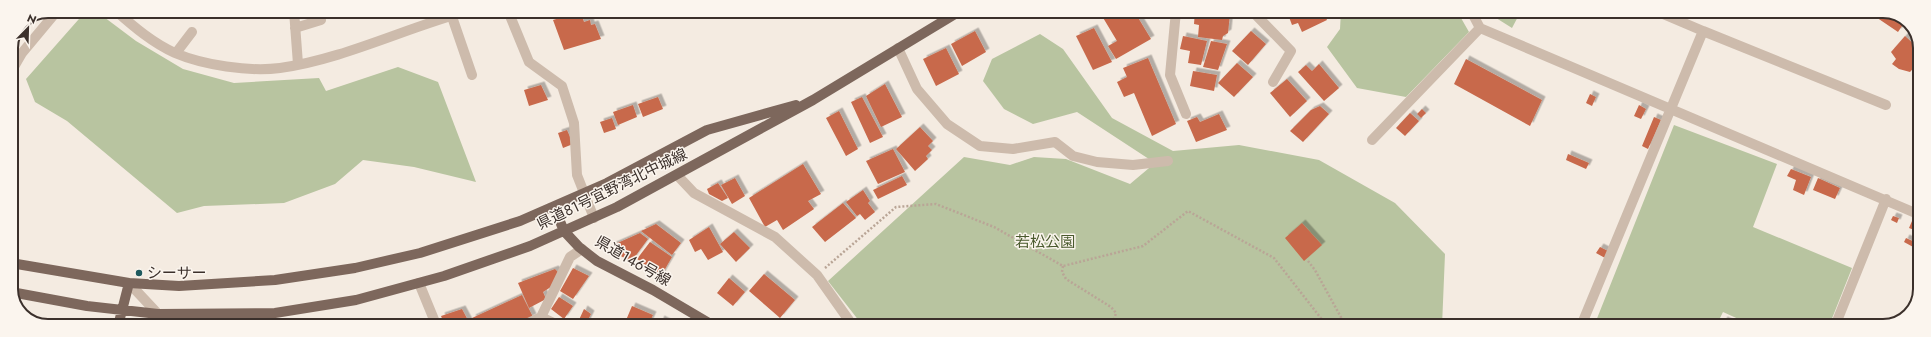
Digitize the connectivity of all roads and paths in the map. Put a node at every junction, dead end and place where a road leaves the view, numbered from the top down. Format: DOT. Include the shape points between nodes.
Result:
graph roads {
  1 [pos="51,18"];
  2 [pos="124,18"];
  3 [pos="294,18"];
  4 [pos="437,18"];
  5 [pos="453,18"];
  6 [pos="511,18"];
  7 [pos="948,18"];
  8 [pos="1175,18"];
  9 [pos="1259,18"];
  10 [pos="1475,18"];
  11 [pos="1672,18"];
  12 [pos="321,20"];
  13 [pos="295,28"];
  14 [pos="1480,28"];
  15 [pos="1703,31"];
  16 [pos="192,32"];
  17 [pos="898,48"];
  18 [pos="176,53"];
  19 [pos="18,60"];
  20 [pos="298,64"];
  21 [pos="472,75"];
  22 [pos="1273,82"];
  23 [pos="813,100"];
  24 [pos="1886,106"];
  25 [pos="1671,108"];
  26 [pos="1186,114"];
  27 [pos="1372,140"];
  28 [pos="1168,161"];
  29 [pos="677,175"];
  30 [pos="583,193"];
  31 [pos="1886,199"];
  32 [pos="554,208"];
  33 [pos="1913,212"];
  34 [pos="594,218"];
  35 [pos="564,231"];
  36 [pos="582,249"];
  37 [pos="1308,261"];
  38 [pos="18,264"];
  39 [pos="1063,266"];
  40 [pos="818,274"];
  41 [pos="129,283"];
  42 [pos="419,283"];
  43 [pos="18,293"];
  44 [pos="122,311"];
  45 [pos="158,314"];
  46 [pos="540,317"];
  47 [pos="120,319"];
  48 [pos="160,319"];
  49 [pos="434,319"];
  50 [pos="536,319"];
  51 [pos="544,319"];
  52 [pos="697,319"];
  53 [pos="848,319"];
  54 [pos="1114,319"];
  55 [pos="1322,319"];
  56 [pos="1342,319"];
  57 [pos="1584,319"];
  58 [pos="1838,319"];
  1 -- 19 [label="street"];
  2 -- 18 [label="street" via="142,33"];
  3 -- 13 [label="street"];
  4 -- 20 [label="street" via="329,57"];
  5 -- 21 [label="street"];
  6 -- 30 [label="street" via="529,62 562,86 574,123 577,175"];
  7 -- 17 [label="main road, 県道81号宜野湾北中城線"];
  8 -- 26 [label="street" via="1170,75"];
  9 -- 22 [label="street" via="1291,51"];
  10 -- 14 [label="street"];
  11 -- 15 [label="street"];
  12 -- 13 [label="street"];
  13 -- 20 [label="street"];
  14 -- 25 [label="street"];
  14 -- 27 [label="street"];
  15 -- 24 [label="street"];
  15 -- 25 [label="street"];
  16 -- 18 [label="street"];
  17 -- 23 [label="main road, 県道81号宜野湾北中城線"];
  17 -- 28 [label="street" via="917,89 947,124 980,146 1013,149 1055,142 1073,156 1097,162 1133,166"];
  18 -- 20 [label="street" via="249,70"];
  23 -- 29 [label="main road, 県道81号宜野湾北中城線"];
  23 -- 30 [label="main road, 県道81号宜野湾北中城線" via="707,130"];
  25 -- 31 [label="street"];
  25 -- 57 [label="street"];
  29 -- 34 [label="main road, 県道81号宜野湾北中城線"];
  29 -- 40 [label="street" via="694,193 775,237"];
  30 -- 32 [label="main road, 県道81号宜野湾北中城線"];
  30 -- 34 [label="street"];
  31 -- 33 [label="street"];
  31 -- 58 [label="street"];
  32 -- 35 [label="main road, 県道146号線"];
  32 -- 41 [label="main road, 県道81号宜野湾北中城線" via="420,253 355,268 275,280 179,286"];
  34 -- 35 [label="main road, 県道81号宜野湾北中城線"];
  35 -- 36 [label="main road, 県道146号線"];
  35 -- 42 [label="main road, 県道81号宜野湾北中城線" via="530,246"];
  36 -- 46 [label="street" via="570,257"];
  36 -- 52 [label="main road, 県道146号線" via="597,261 654,290"];
  37 -- 56 [label="path"];
  38 -- 41 [label="main road, 県道81号宜野湾北中城線"];
  39 -- 40 [label="path" via="994,227 936,204 896,207"];
  39 -- 54 [label="path" via="1062,272 1066,279 1111,307 1116,313"];
  39 -- 55 [label="path" via="1144,246 1188,211 1274,258"];
  40 -- 53 [label="street"];
  41 -- 44 [label="main road"];
  41 -- 45 [label="street"];
  42 -- 45 [label="main road, 県道81号宜野湾北中城線" via="356,300 276,313"];
  42 -- 49 [label="street"];
  43 -- 44 [label="main road, 県道81号宜野湾北中城線"];
  44 -- 45 [label="main road, 県道81号宜野湾北中城線"];
  44 -- 47 [label="main road"];
  45 -- 48 [label="street"];
  46 -- 50 [label="street"];
  46 -- 51 [label="street"];
}
